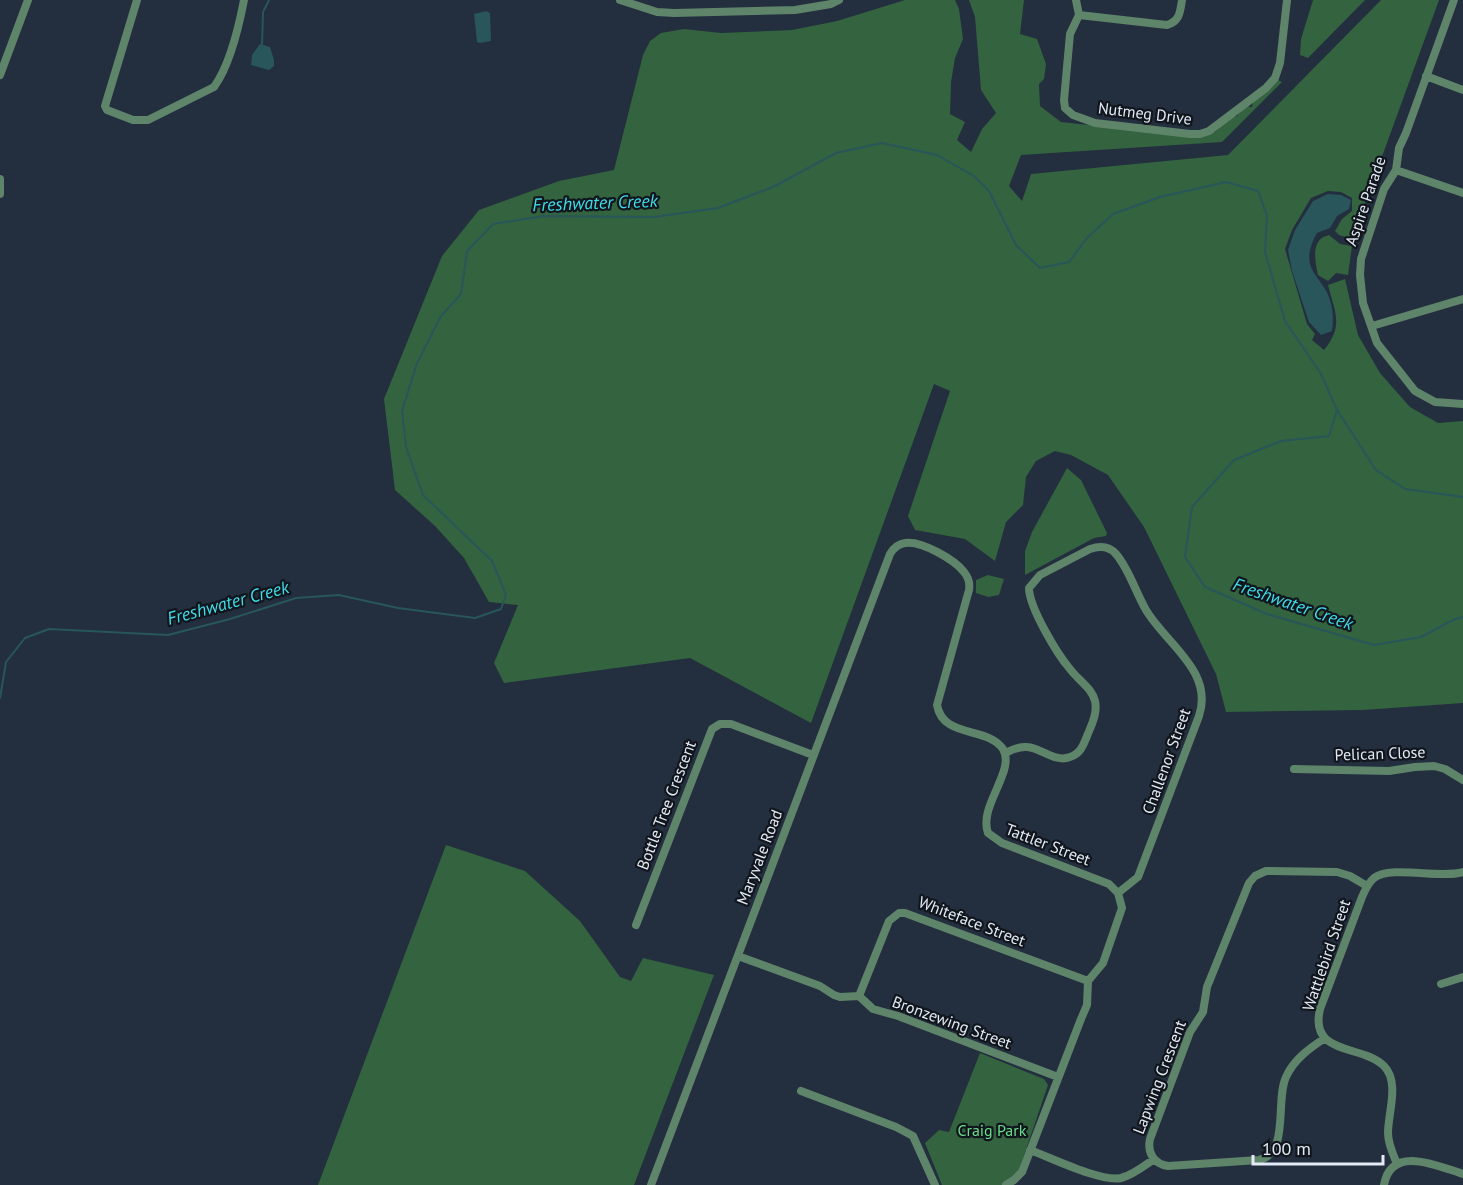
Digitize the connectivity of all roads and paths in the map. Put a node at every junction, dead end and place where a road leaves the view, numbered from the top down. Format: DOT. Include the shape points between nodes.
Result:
graph roads {
  1 [pos="28,0"];
  2 [pos="137,0"];
  3 [pos="244,0"];
  4 [pos="620,0"];
  5 [pos="839,0"];
  6 [pos="1076,0"];
  7 [pos="1182,0"];
  8 [pos="1287,0"];
  9 [pos="1454,0"];
  10 [pos="1079,15"];
  11 [pos="0,75"];
  12 [pos="1426,76"];
  13 [pos="1463,90"];
  14 [pos="1396,170"];
  15 [pos="0,179"];
  16 [pos="1463,193"];
  17 [pos="0,194"];
  18 [pos="1463,299"];
  19 [pos="1372,326"];
  20 [pos="1463,404"];
  21 [pos="1005,753"];
  22 [pos="813,755"];
  23 [pos="1294,769"];
  24 [pos="1463,780"];
  25 [pos="1463,872"];
  26 [pos="1367,886"];
  27 [pos="1118,893"];
  28 [pos="636,925"];
  29 [pos="738,956"];
  30 [pos="1463,977"];
  31 [pos="1088,981"];
  32 [pos="1441,984"];
  33 [pos="859,996"];
  34 [pos="1325,1038"];
  35 [pos="1059,1077"];
  36 [pos="801,1091"];
  37 [pos="1030,1150"];
  38 [pos="1154,1159"];
  39 [pos="1397,1164"];
  40 [pos="1463,1173"];
  41 [pos="651,1185"];
  42 [pos="935,1185"];
  43 [pos="1006,1185"];
  44 [pos="1384,1185"];
  1 -- 11 [label="street"];
  2 -- 3 [label="street" via="105,106 141,121 214,87 221,77"];
  4 -- 5 [label="street" via="657,12 674,13 795,10"];
  6 -- 10 [label="street"];
  7 -- 10 [label="street" via="1178,18 1167,25"];
  8 -- 10 [label="street, Nutmeg Drive" via="1275,78 1214,128 1196,135 1095,123 1066,109 1070,34"];
  9 -- 12 [label="street, Aspire Parade"];
  12 -- 13 [label="street"];
  12 -- 14 [label="street, Aspire Parade" via="1399,148"];
  14 -- 16 [label="street"];
  14 -- 19 [label="street, Aspire Parade" via="1384,189 1361,259 1363,303"];
  15 -- 17 [label="street"];
  18 -- 19 [label="street"];
  19 -- 20 [label="street, Aspire Parade" via="1377,344 1415,391 1435,402"];
  21 -- 22 [label="street, Maryvale Road" via="993,741 945,721 938,711 938,698 969,590 968,579 938,552 901,543 890,554"];
  21 -- 27 [label="street, Tattler Street" via="1005,764 985,819 988,833 1002,843 1109,884"];
  21 -- 27 [label="street, Challenor Street" via="1028,747 1061,759 1079,752 1083,746 1095,716 1093,694 1056,650 1030,602 1029,588 1040,575 1090,549 1109,549 1154,622 1193,670 1203,698 1138,877"];
  22 -- 28 [label="street, Bottle Tree Crescent" via="731,724 712,729"];
  22 -- 29 [label="street, Maryvale Road"];
  23 -- 24 [label="street, Pelican Close" via="1389,771 1434,766"];
  25 -- 26 [label="street, Wattlebird Street" via="1385,874"];
  26 -- 34 [label="street, Wattlebird Street" via="1320,1009 1318,1024"];
  26 -- 38 [label="street, Lapwing Crescent" via="1337,872 1266,871 1248,883 1207,987 1203,1012 1190,1032 1150,1139"];
  27 -- 31 [label="street" via="1122,908 1106,957"];
  29 -- 33 [label="street, Bronzewing Street" via="840,997"];
  29 -- 41 [label="street, Maryvale Road"];
  30 -- 32 [label="street"];
  31 -- 33 [label="street, Whiteface Street" via="905,912 889,921"];
  31 -- 35 [label="street" via="1086,1011"];
  33 -- 35 [label="street, Bronzewing Street" via="873,1009"];
  34 -- 38 [label="street, Lapwing Crescent" via="1303,1054 1286,1078 1278,1143 1271,1155 1259,1160 1168,1166"];
  34 -- 39 [label="street" via="1378,1061 1388,1071 1392,1088 1388,1141"];
  35 -- 37 [label="street"];
  36 -- 42 [label="street" via="913,1136"];
  37 -- 38 [label="street" via="1111,1179 1128,1176"];
  37 -- 43 [label="street" via="1020,1175"];
  39 -- 40 [label="street" via="1420,1161"];
  39 -- 44 [label="street" via="1387,1174"];
}
